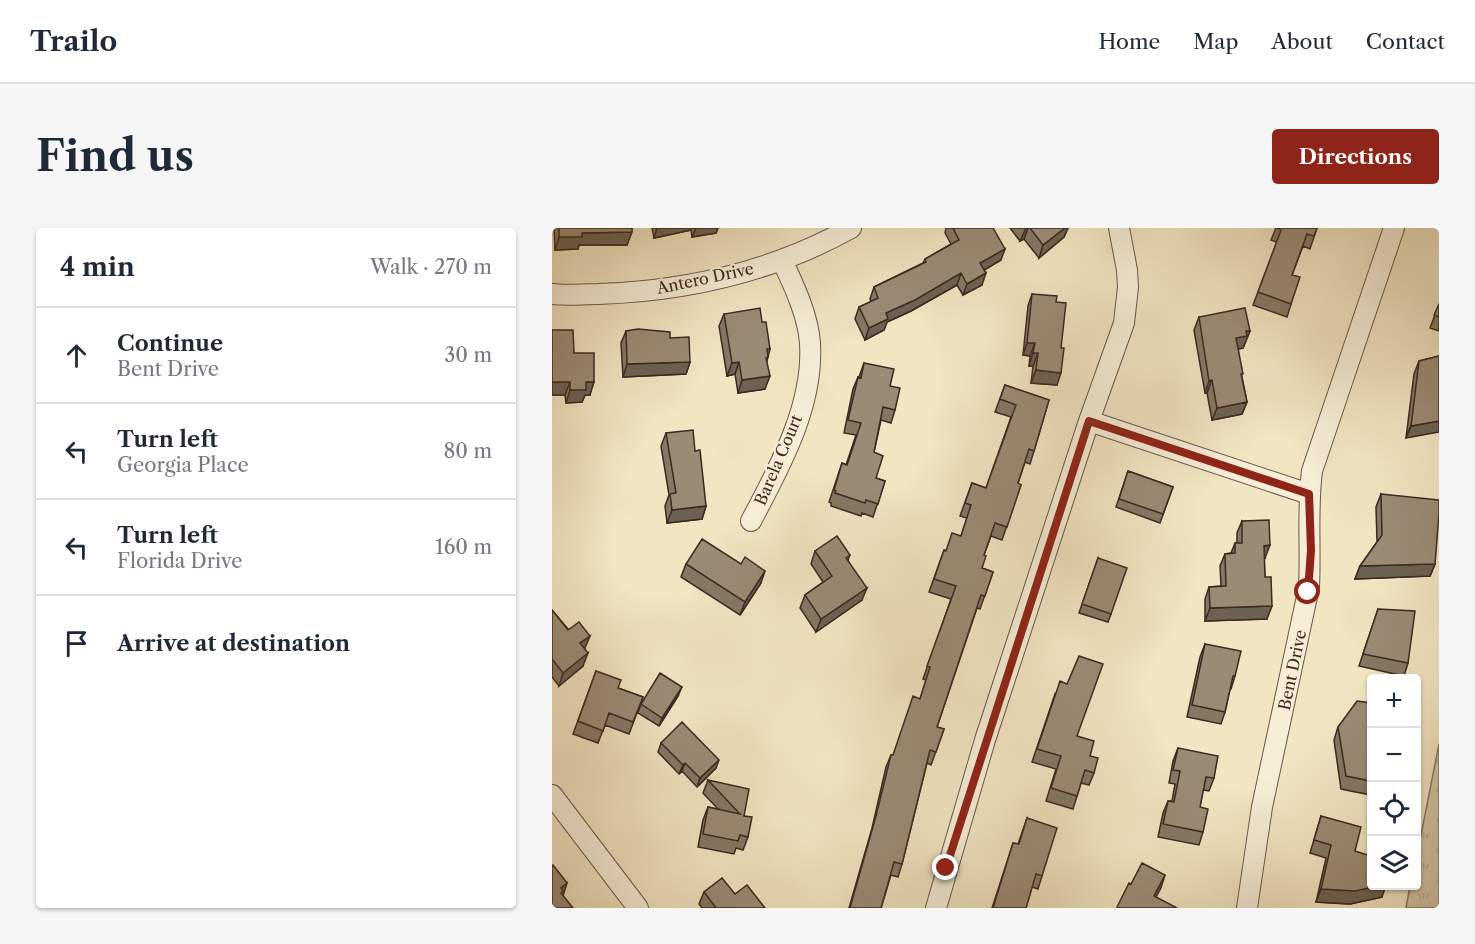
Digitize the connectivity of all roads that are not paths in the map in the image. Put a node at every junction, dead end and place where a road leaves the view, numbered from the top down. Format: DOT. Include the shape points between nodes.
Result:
graph roads {
  1 [pos="851,228"];
  2 [pos="1119,228"];
  3 [pos="1394,228"];
  4 [pos="782,260"];
  5 [pos="552,294"];
  6 [pos="1089,421"];
  7 [pos="1309,494"];
  8 [pos="751,521"];
  9 [pos="552,795"];
  10 [pos="638,908"];
  11 [pos="936,908"];
  12 [pos="1247,908"];
  1 -- 4 [label="street, Antero Drive"];
  2 -- 6 [label="street" via="1127,270 1124,323"];
  3 -- 7 [label="street, Bent Drive" via="1312,471"];
  4 -- 5 [label="street, Antero Drive" via="688,285 629,293"];
  4 -- 8 [label="street, Barela Court" via="806,324 809,368 786,450"];
  6 -- 7 [label="street"];
  6 -- 11 [label="street"];
  7 -- 12 [label="street, Bent Drive" via="1309,587 1262,807"];
  9 -- 10 [label="street"];
}
